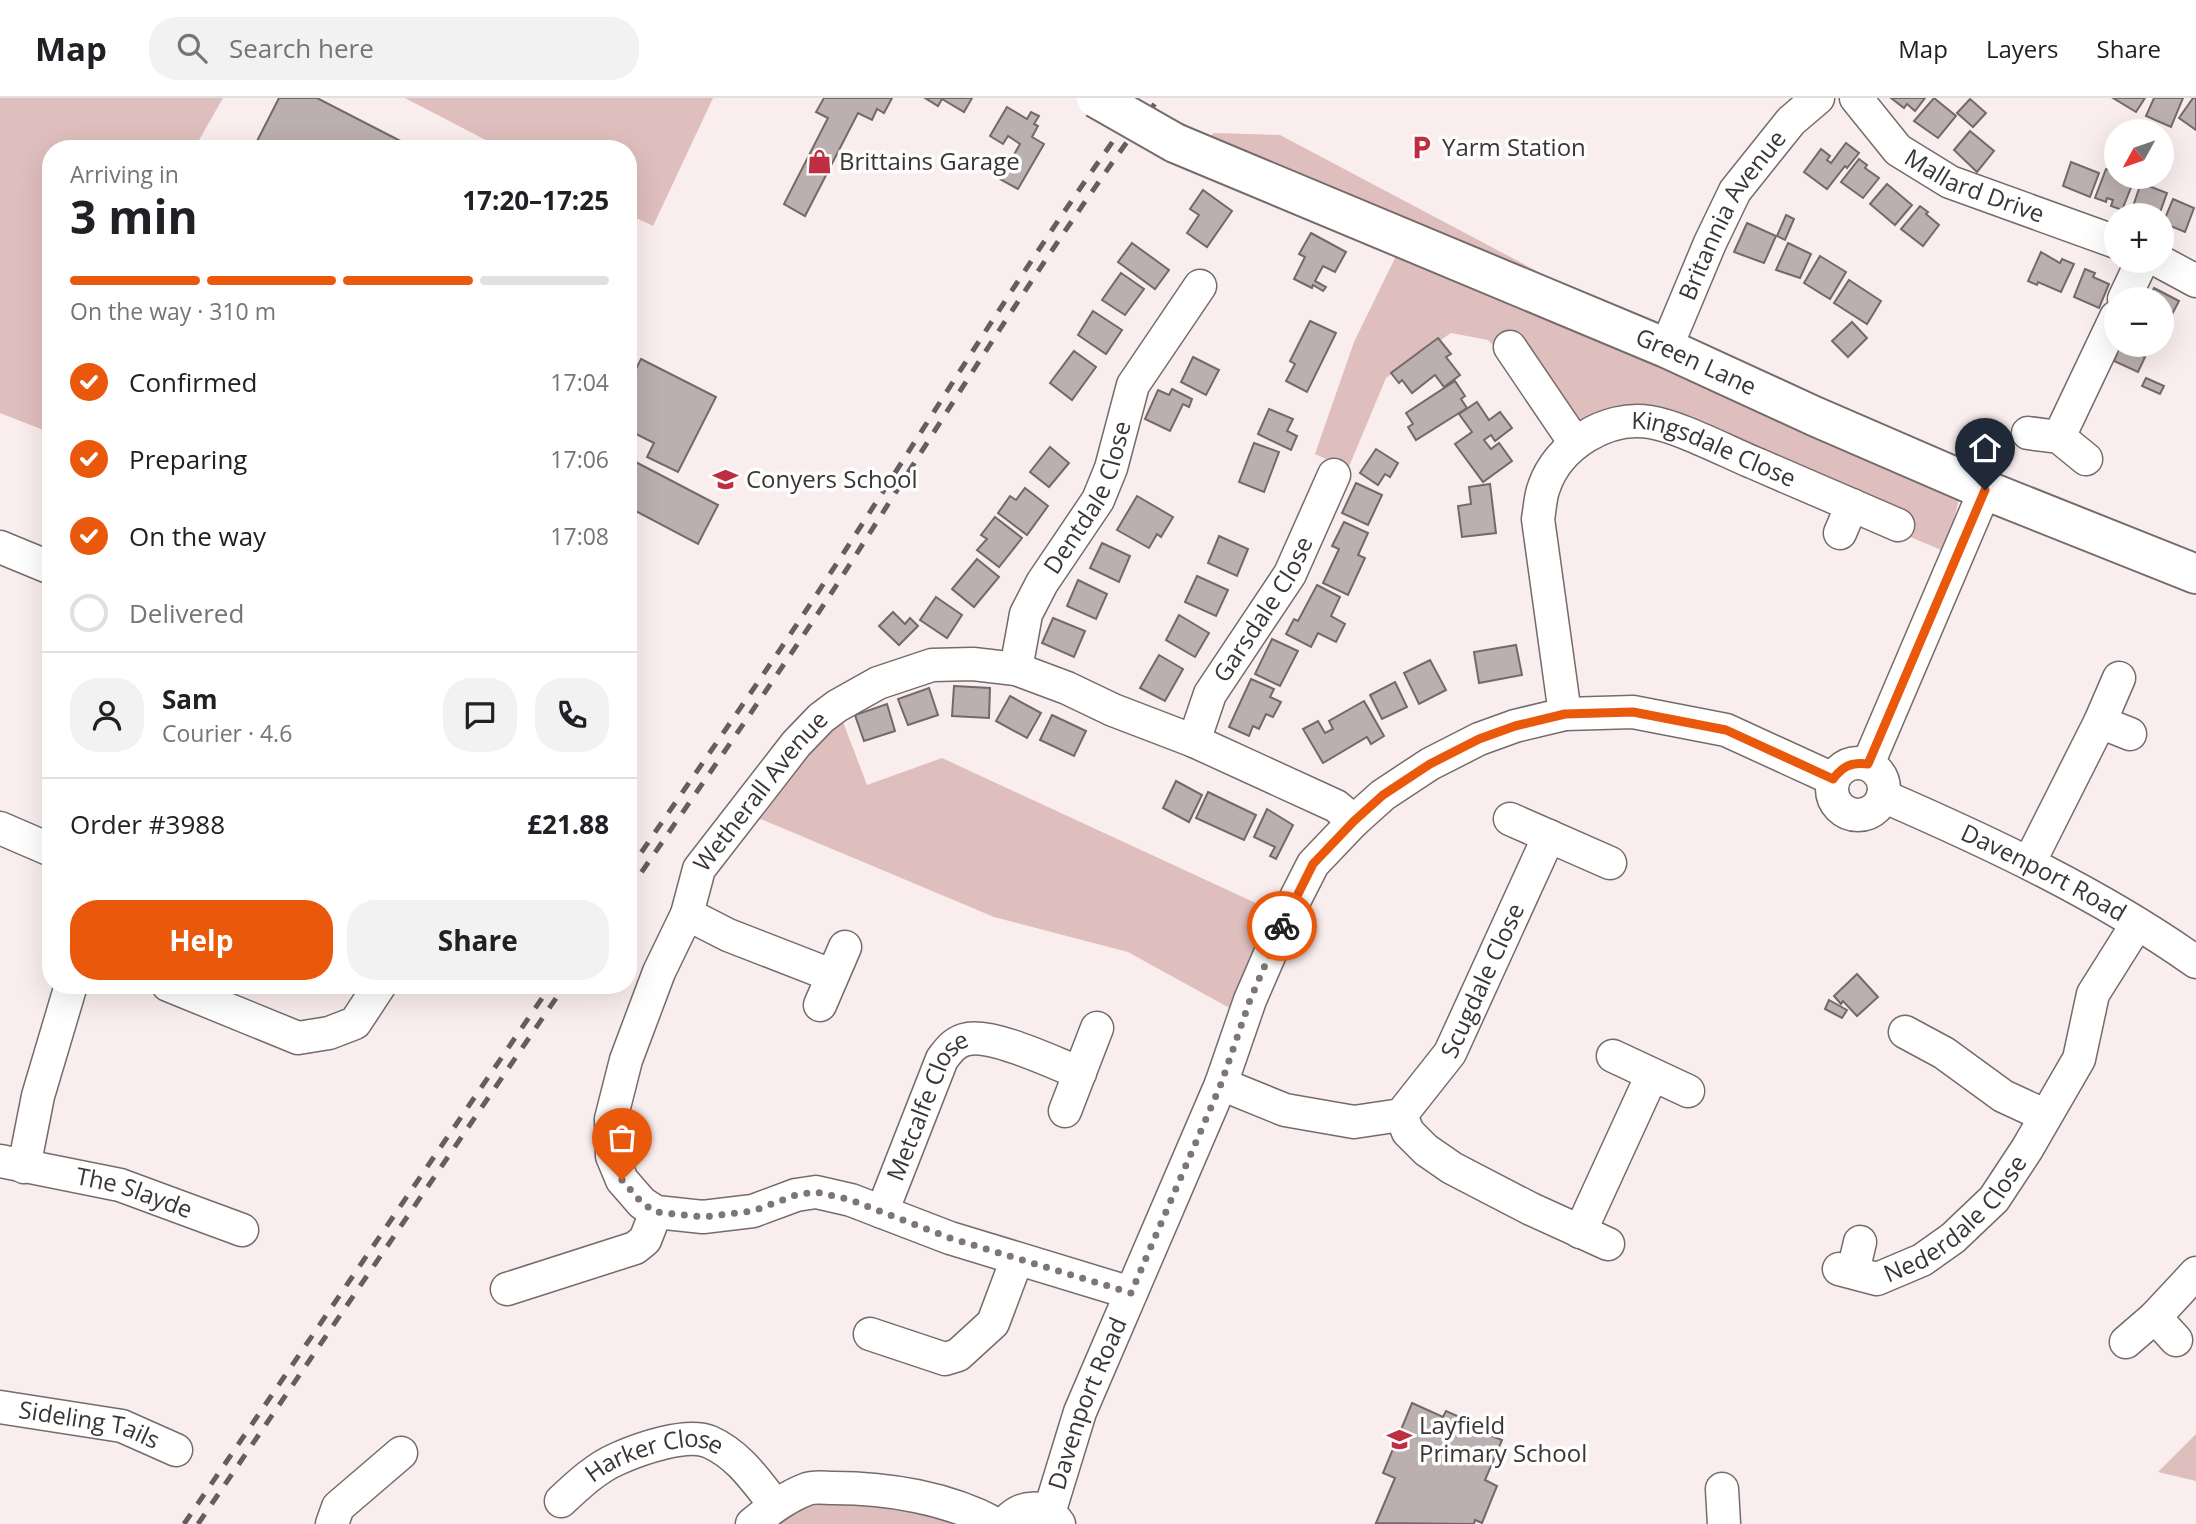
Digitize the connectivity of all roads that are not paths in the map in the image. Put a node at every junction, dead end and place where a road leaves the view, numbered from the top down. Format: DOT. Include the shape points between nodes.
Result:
graph roads {
  1 [pos="1096,98"];
  2 [pos="1818,98"];
  3 [pos="1856,98"];
  4 [pos="2104,238"];
  5 [pos="2174,269"];
  6 [pos="2196,281"];
  7 [pos="1200,286"];
  8 [pos="2104,342"];
  9 [pos="1510,347"];
  10 [pos="1666,348"];
  11 [pos="2028,433"];
  12 [pos="2059,436"];
  13 [pos="1575,443"];
  14 [pos="2087,459"];
  15 [pos="1334,475"];
  16 [pos="1985,490"];
  17 [pos="1898,525"];
  18 [pos="0,547"];
  19 [pos="42,564"];
  20 [pos="2196,574"];
  21 [pos="1016,668"];
  22 [pos="2119,678"];
  23 [pos="1565,714"];
  24 [pos="2100,722"];
  25 [pos="2130,734"];
  26 [pos="1194,741"];
  27 [pos="1868,764"];
  28 [pos="1833,779"];
  29 [pos="1884,796"];
  30 [pos="1510,819"];
  31 [pos="1354,821"];
  32 [pos="0,828"];
  33 [pos="1549,836"];
  34 [pos="42,846"];
  35 [pos="1611,863"];
  36 [pos="2029,863"];
  37 [pos="687,914"];
  38 [pos="2137,924"];
  39 [pos="845,947"];
  40 [pos="2196,962"];
  41 [pos="831,975"];
  42 [pos="68,994"];
  43 [pos="190,994"];
  44 [pos="374,994"];
  45 [pos="820,1005"];
  46 [pos="1097,1028"];
  47 [pos="1920,1033"];
  48 [pos="1613,1056"];
  49 [pos="1080,1073"];
  50 [pos="1653,1075"];
  51 [pos="1221,1084"];
  52 [pos="1688,1091"];
  53 [pos="1065,1111"];
  54 [pos="1401,1115"];
  55 [pos="2045,1115"];
  56 [pos="12,1164"];
  57 [pos="656,1212"];
  58 [pos="881,1212"];
  59 [pos="242,1230"];
  60 [pos="1860,1242"];
  61 [pos="1017,1259"];
  62 [pos="2196,1273"];
  63 [pos="518,1275"];
  64 [pos="1131,1293"];
  65 [pos="870,1334"];
  66 [pos="2126,1342"];
  67 [pos="0,1407"];
  68 [pos="155,1449"];
  69 [pos="401,1453"];
  70 [pos="561,1501"];
  71 [pos="763,1515"];
  72 [pos="1054,1518"];
  73 [pos="332,1524"];
  74 [pos="996,1524"];
  75 [pos="1005,1524"];
  1 -- 10 [label="main road, Green Lane, bridge" via="1184,147"];
  2 -- 10 [label="street, Britannia Avenue" via="1791,121 1735,191"];
  3 -- 4 [label="street, Mallard Drive" via="1898,150 1950,182"];
  5 -- 6 [label="street"];
  7 -- 21 [label="street, Dentdale Close" via="1180,338 1133,386 1098,500 1026,614"];
  8 -- 12 [label="street"];
  9 -- 13 [label="street" via="1521,391"];
  10 -- 16 [label="main road, Green Lane"];
  11 -- 12 [label="street"];
  12 -- 14 [label="street"];
  13 -- 17 [label="street, Kingsdale Close" via="1623,422 1650,422 1687,435 1846,519"];
  13 -- 23 [label="street, Kingsdale Close" via="1558,460 1544,487 1538,519"];
  15 -- 26 [label="street, Garsdale Close" via="1290,574 1209,694"];
  16 -- 20 [label="main road, Green Lane"];
  16 -- 27 [label="street"];
  18 -- 19 [label="street"];
  21 -- 26 [label="street, Wetherall Avenue"];
  21 -- 37 [label="street, Wetherall Avenue" via="932,665 878,682 829,712 796,744 699,869"];
  22 -- 24 [label="street"];
  23 -- 28 [label="street, Davenport Road" via="1633,712 1726,730"];
  23 -- 31 [label="street, Davenport Road" via="1479,739 1430,764"];
  24 -- 25 [label="street"];
  24 -- 36 [label="street"];
  26 -- 31 [label="street, Wetherall Avenue" via="1336,806"];
  27 -- 28 [label="street" via="1856,762 1842,768"];
  27 -- 29 [label="street" via="1878,771"];
  28 -- 29 [label="street" via="1835,801 1851,815 1867,814"];
  29 -- 36 [label="street, Davenport Road"];
  30 -- 33 [label="street"];
  31 -- 51 [label="street, Davenport Road" via="1313,864 1286,917"];
  32 -- 34 [label="street"];
  33 -- 35 [label="street"];
  33 -- 54 [label="street, Scugdale Close" via="1450,1053"];
  36 -- 38 [label="street, Davenport Road"];
  37 -- 41 [label="street"];
  37 -- 57 [label="street, Wetherall Avenue" via="626,1060 611,1119 612,1156 622,1180"];
  38 -- 40 [label="street, Davenport Road"];
  38 -- 55 [label="street, Nederdale Close" via="2094,994 2079,1059"];
  39 -- 41 [label="street"];
  41 -- 45 [label="street"];
  42 -- 56 [label="street, The Slayde"];
  43 -- 44 [label="street" via="298,1038 355,1023"];
  46 -- 49 [label="street"];
  47 -- 55 [label="street" via="2003,1096"];
  48 -- 50 [label="street"];
  49 -- 53 [label="street"];
  49 -- 58 [label="street, Metcalfe Close" via="993,1042 969,1038 953,1045 942,1059"];
  50 -- 52 [label="street"];
  50 -- 54 [label="street" via="1594,1238 1452,1168 1408,1132"];
  51 -- 54 [label="street" via="1285,1110 1354,1122"];
  51 -- 64 [label="street, Davenport Road"];
  55 -- 60 [label="street, Nederdale Close" via="1994,1199 1922,1260 1877,1279 1846,1270"];
  56 -- 59 [label="street, The Slayde" via="120,1185"];
  57 -- 58 [label="street" via="703,1217 753,1211 816,1192"];
  57 -- 63 [label="street" via="645,1240 635,1248"];
  58 -- 61 [label="street"];
  61 -- 64 [label="street"];
  61 -- 65 [label="street" via="993,1323 958,1355 945,1359"];
  62 -- 66 [label="street" via="2165,1329"];
  64 -- 72 [label="street, Davenport Road" via="1080,1412"];
  67 -- 68 [label="street, Sideling Tails" via="122,1426"];
  69 -- 73 [label="street" via="338,1507"];
  70 -- 71 [label="street, Harker Close" via="615,1460 645,1462 683,1438 708,1441 746,1467"];
  71 -- 74 [label="street" via="809,1488 880,1489 933,1500"];
  72 -- 75 [label="street" via="1032,1508 1011,1516"];
}
